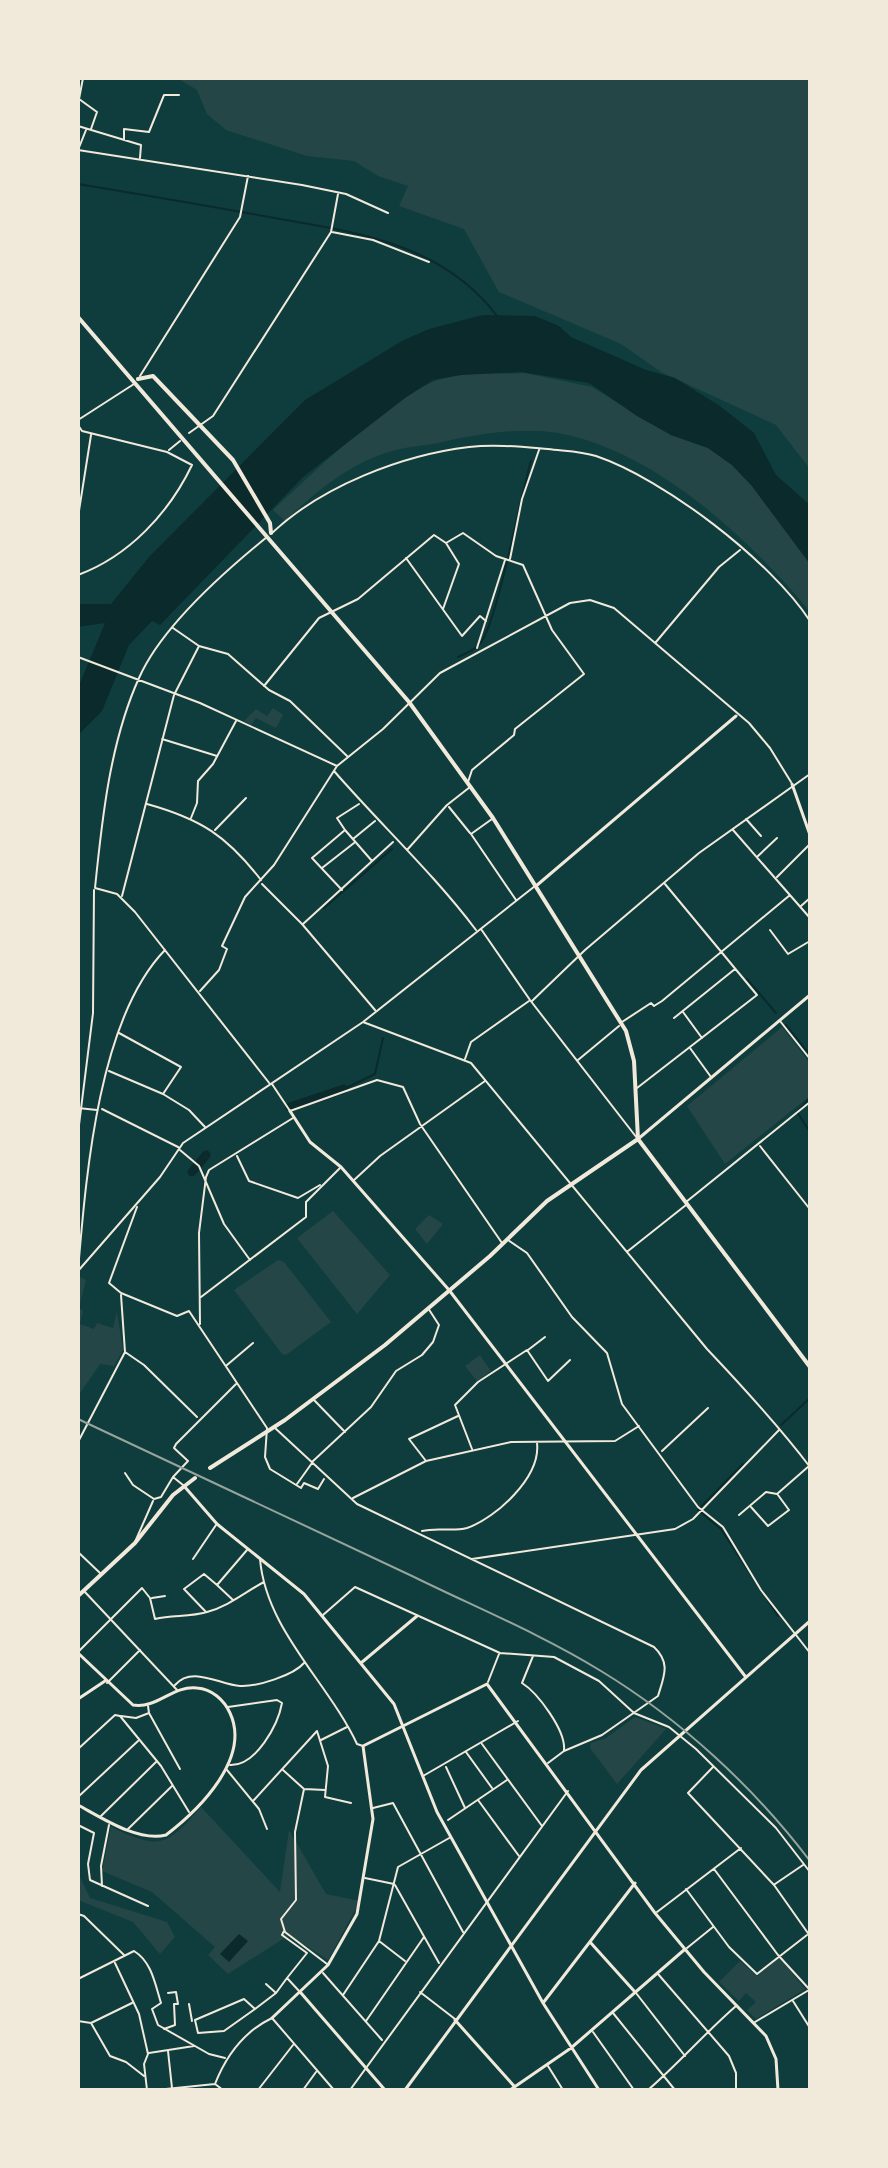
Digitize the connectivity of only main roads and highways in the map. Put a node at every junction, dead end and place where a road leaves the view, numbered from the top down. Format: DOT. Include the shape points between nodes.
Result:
graph roads {
  1 [pos="78,317"];
  2 [pos="138,380"];
  3 [pos="269,534"];
  4 [pos="638,1139"];
  5 [pos="810,1367"];
  6 [pos="210,1468"];
  7 [pos="195,1478"];
  8 [pos="78,1596"];
  1 -- 2 [label="main road"];
  2 -- 3 [label="main road"];
  2 -- 3 [label="main road" via="153,376 233,460 261,505"];
  3 -- 4 [label="main road" via="470,784 622,1023 632,1048"];
  4 -- 5 [label="main road"];
  4 -- 6 [label="main road" via="570,1184 313,1399"];
  7 -- 8 [label="main road"];
}
